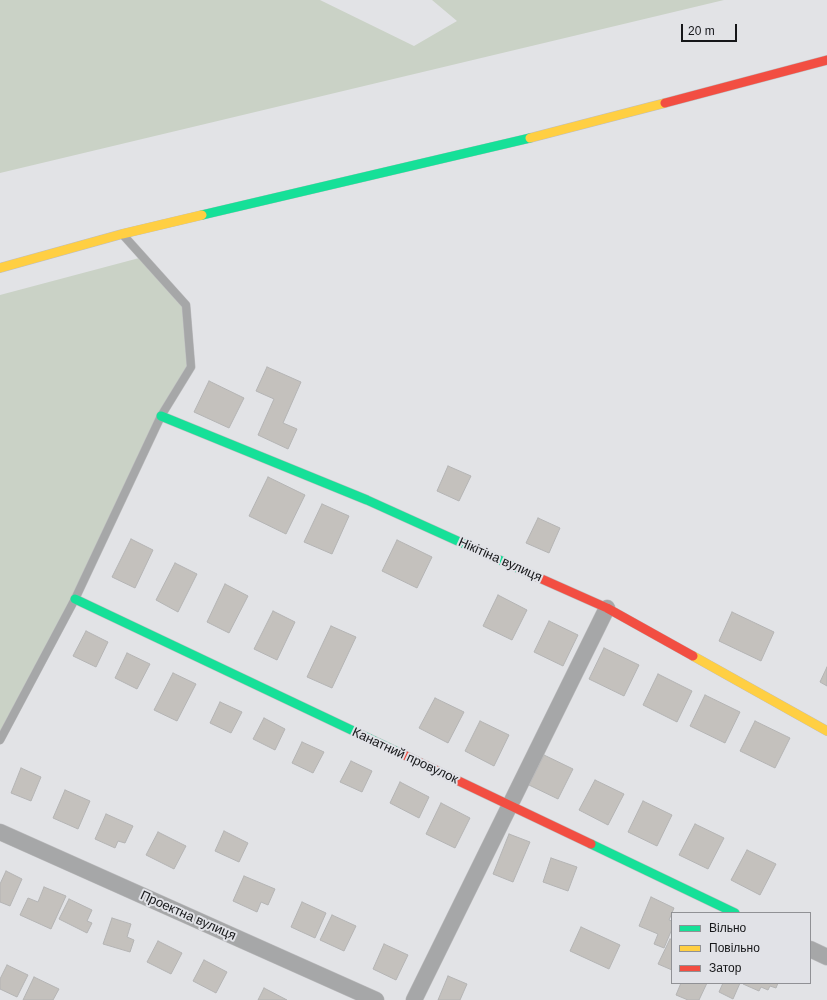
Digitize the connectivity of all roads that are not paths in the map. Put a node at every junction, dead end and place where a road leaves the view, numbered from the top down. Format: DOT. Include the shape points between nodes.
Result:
graph roads {
  1 [pos="827,60"];
  2 [pos="122,234"];
  3 [pos="0,268"];
  4 [pos="161,416"];
  5 [pos="75,599"];
  6 [pos="607,608"];
  7 [pos="827,731"];
  8 [pos="0,740"];
  9 [pos="508,805"];
  10 [pos="0,832"];
  11 [pos="733,912"];
  12 [pos="811,949"];
  13 [pos="827,957"];
  14 [pos="376,1000"];
  15 [pos="414,1000"];
  1 -- 2 [label="street" via="576,127"];
  2 -- 3 [label="street"];
  2 -- 4 [label="lane" via="186,305 191,367"];
  4 -- 5 [label="lane"];
  4 -- 6 [label="street, Нікітіна вулиця" via="367,500"];
  5 -- 8 [label="lane"];
  5 -- 9 [label="street, Канатний провулок"];
  6 -- 7 [label="street, Нікітіна вулиця"];
  6 -- 9 [label="street"];
  9 -- 11 [label="street, Канатний провулок"];
  9 -- 15 [label="street"];
  10 -- 14 [label="street, Проектна вулиця"];
  12 -- 13 [label="street"];
}
